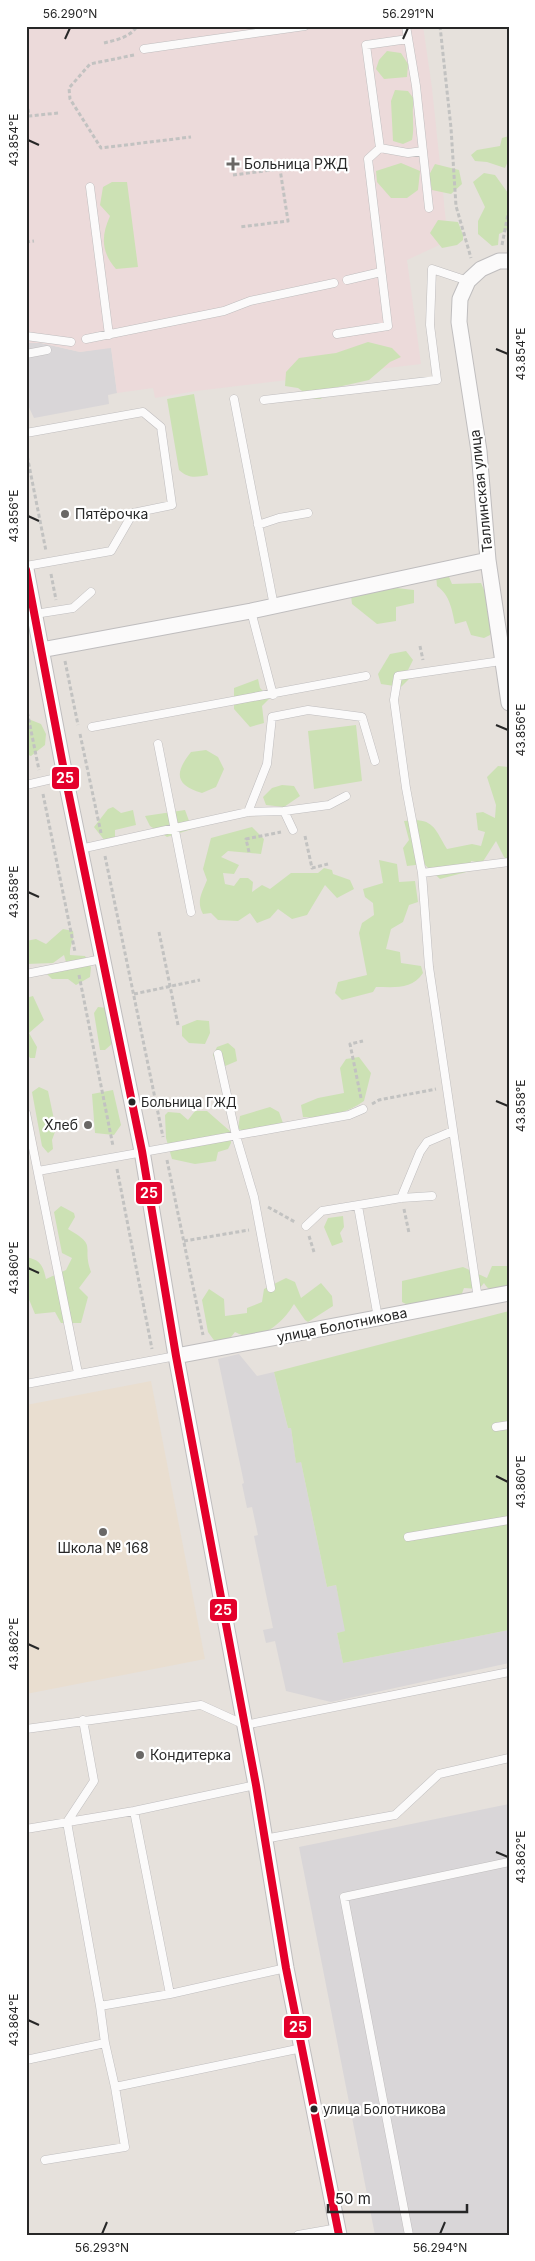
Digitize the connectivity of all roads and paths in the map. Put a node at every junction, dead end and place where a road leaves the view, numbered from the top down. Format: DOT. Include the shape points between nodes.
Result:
graph roads {
  1 [pos="137,26"];
  2 [pos="305,26"];
  3 [pos="406,26"];
  4 [pos="440,26"];
  5 [pos="408,39"];
  6 [pos="104,43"];
  7 [pos="144,50"];
  8 [pos="26,96"];
  9 [pos="58,113"];
  10 [pos="27,116"];
  11 [pos="191,137"];
  12 [pos="380,148"];
  13 [pos="423,152"];
  14 [pos="233,175"];
  15 [pos="90,187"];
  16 [pos="429,208"];
  17 [pos="509,209"];
  18 [pos="240,227"];
  19 [pos="34,241"];
  20 [pos="26,242"];
  21 [pos="504,261"];
  22 [pos="382,272"];
  23 [pos="471,278"];
  24 [pos="347,280"];
  25 [pos="334,283"];
  26 [pos="337,334"];
  27 [pos="110,335"];
  28 [pos="26,336"];
  29 [pos="86,339"];
  30 [pos="71,342"];
  31 [pos="47,350"];
  32 [pos="26,354"];
  33 [pos="234,400"];
  34 [pos="264,400"];
  35 [pos="26,433"];
  36 [pos="26,450"];
  37 [pos="308,513"];
  38 [pos="258,525"];
  39 [pos="488,560"];
  40 [pos="48,562"];
  41 [pos="26,568"];
  42 [pos="91,592"];
  43 [pos="29,596"];
  44 [pos="274,606"];
  45 [pos="58,610"];
  46 [pos="251,611"];
  47 [pos="35,614"];
  48 [pos="62,647"];
  49 [pos="41,650"];
  50 [pos="501,661"];
  51 [pos="366,676"];
  52 [pos="272,695"];
  53 [pos="509,703"];
  54 [pos="26,706"];
  55 [pos="92,727"];
  56 [pos="158,744"];
  57 [pos="375,761"];
  58 [pos="65,776"];
  59 [pos="41,782"];
  60 [pos="26,785"];
  61 [pos="346,796"];
  62 [pos="284,811"];
  63 [pos="248,812"];
  64 [pos="175,829"];
  65 [pos="293,830"];
  66 [pos="103,844"];
  67 [pos="80,849"];
  68 [pos="509,862"];
  69 [pos="422,873"];
  70 [pos="190,912"];
  71 [pos="159,932"];
  72 [pos="122,938"];
  73 [pos="102,958"];
  74 [pos="77,964"];
  75 [pos="26,974"];
  76 [pos="200,980"];
  77 [pos="170,986"];
  78 [pos="134,994"];
  79 [pos="178,1025"];
  80 [pos="363,1041"];
  81 [pos="218,1054"];
  82 [pos="447,1087"];
  83 [pos="363,1109"];
  84 [pos="26,1112"];
  85 [pos="453,1132"];
  86 [pos="236,1136"];
  87 [pos="29,1142"];
  88 [pos="142,1152"];
  89 [pos="115,1156"];
  90 [pos="38,1171"];
  91 [pos="432,1196"];
  92 [pos="254,1197"];
  93 [pos="401,1198"];
  94 [pos="358,1206"];
  95 [pos="306,1226"];
  96 [pos="260,1228"];
  97 [pos="409,1233"];
  98 [pos="184,1241"];
  99 [pos="271,1288"];
  100 [pos="509,1293"];
  101 [pos="478,1299"];
  102 [pos="378,1318"];
  103 [pos="176,1356"];
  104 [pos="154,1360"];
  105 [pos="78,1374"];
  106 [pos="26,1384"];
  107 [pos="509,1425"];
  108 [pos="496,1427"];
  109 [pos="509,1520"];
  110 [pos="408,1537"];
  111 [pos="509,1672"];
  112 [pos="83,1720"];
  113 [pos="245,1725"];
  114 [pos="26,1729"];
  115 [pos="509,1758"];
  116 [pos="256,1784"];
  117 [pos="134,1811"];
  118 [pos="67,1822"];
  119 [pos="26,1829"];
  120 [pos="264,1839"];
  121 [pos="509,1862"];
  122 [pos="286,1968"];
  123 [pos="170,1994"];
  124 [pos="100,2006"];
  125 [pos="104,2043"];
  126 [pos="302,2048"];
  127 [pos="26,2060"];
  128 [pos="115,2087"];
  129 [pos="46,2160"];
  130 [pos="339,2231"];
  131 [pos="298,2235"];
  132 [pos="409,2235"];
  1 -- 6 [label="path" via="122,38"];
  2 -- 7 [label="lane"];
  3 -- 5 [label="lane"];
  4 -- 23 [label="path" via="456,206 468,242"];
  5 -- 12 [label="lane" via="366,45"];
  5 -- 13 [label="lane"];
  7 -- 11 [label="path" via="138,55 90,64 69,88 70,99 101,148"];
  8 -- 10 [label="path"];
  9 -- 10 [label="path"];
  12 -- 13 [label="lane"];
  12 -- 22 [label="lane" via="368,159"];
  13 -- 16 [label="lane"];
  14 -- 18 [label="path" via="280,169 288,221"];
  15 -- 27 [label="lane"];
  17 -- 21 [label="path"];
  19 -- 20 [label="path"];
  21 -- 23 [label="street" via="480,269"];
  22 -- 24 [label="lane"];
  22 -- 26 [label="lane" via="388,326"];
  23 -- 34 [label="lane" via="432,269 430,324 437,380"];
  23 -- 39 [label="street, Таллинская улица" via="460,299 459,322 479,451"];
  25 -- 27 [label="lane" via="250,301 224,312"];
  27 -- 29 [label="lane"];
  28 -- 30 [label="lane"];
  31 -- 32 [label="lane"];
  33 -- 38 [label="lane"];
  35 -- 40 [label="lane" via="143,412 161,427 172,505 133,513 111,551"];
  36 -- 40 [label="path"];
  37 -- 38 [label="lane"];
  38 -- 44 [label="lane"];
  39 -- 44 [label="street"];
  39 -- 50 [label="street, Таллинская улица"];
  40 -- 41 [label="lane"];
  40 -- 45 [label="path"];
  41 -- 43 [label="street"];
  42 -- 45 [label="lane" via="73,608"];
  43 -- 47 [label="street"];
  44 -- 46 [label="street"];
  45 -- 47 [label="lane"];
  46 -- 48 [label="street"];
  46 -- 52 [label="lane"];
  47 -- 49 [label="street"];
  48 -- 49 [label="street"];
  48 -- 66 [label="path"];
  49 -- 58 [label="street"];
  50 -- 53 [label="street, Таллинская улица"];
  50 -- 69 [label="lane" via="398,676 394,700"];
  51 -- 52 [label="lane"];
  52 -- 55 [label="lane"];
  54 -- 59 [label="path"];
  56 -- 64 [label="lane"];
  57 -- 63 [label="lane" via="362,717 308,710 272,717 267,764"];
  58 -- 59 [label="lane"];
  58 -- 67 [label="street"];
  59 -- 60 [label="lane"];
  59 -- 74 [label="path"];
  61 -- 62 [label="lane" via="329,805"];
  62 -- 63 [label="lane"];
  62 -- 65 [label="lane"];
  63 -- 64 [label="lane"];
  64 -- 66 [label="lane"];
  64 -- 70 [label="lane"];
  66 -- 67 [label="lane"];
  66 -- 72 [label="path"];
  67 -- 73 [label="street"];
  68 -- 69 [label="lane"];
  69 -- 82 [label="lane" via="429,967"];
  71 -- 77 [label="path"];
  73 -- 74 [label="lane"];
  73 -- 88 [label="street"];
  74 -- 75 [label="lane"];
  74 -- 89 [label="path"];
  76 -- 77 [label="path"];
  77 -- 78 [label="path"];
  77 -- 79 [label="path"];
  80 -- 83 [label="path" via="350,1044"];
  81 -- 86 [label="lane"];
  82 -- 83 [label="path" via="379,1100"];
  82 -- 85 [label="lane"];
  83 -- 86 [label="lane" via="349,1115"];
  84 -- 87 [label="lane"];
  85 -- 93 [label="lane" via="427,1142"];
  85 -- 101 [label="lane"];
  86 -- 88 [label="lane"];
  86 -- 92 [label="lane"];
  87 -- 90 [label="lane"];
  88 -- 89 [label="lane"];
  88 -- 103 [label="street"];
  89 -- 90 [label="lane"];
  89 -- 104 [label="path"];
  90 -- 105 [label="lane"];
  91 -- 93 [label="lane"];
  92 -- 95 [label="path" via="285,1218"];
  92 -- 96 [label="lane"];
  93 -- 94 [label="lane"];
  93 -- 97 [label="path"];
  94 -- 95 [label="lane" via="322,1211"];
  94 -- 102 [label="lane"];
  96 -- 98 [label="path"];
  96 -- 99 [label="lane"];
  100 -- 101 [label="street, улица Болотникова"];
  101 -- 102 [label="street, улица Болотникова"];
  102 -- 103 [label="street, улица Болотникова"];
  103 -- 104 [label="lane"];
  103 -- 113 [label="street"];
  104 -- 105 [label="lane"];
  105 -- 106 [label="lane"];
  107 -- 108 [label="lane"];
  109 -- 110 [label="lane"];
  111 -- 113 [label="lane"];
  112 -- 113 [label="lane" via="201,1705"];
  112 -- 114 [label="lane"];
  112 -- 118 [label="lane" via="94,1780"];
  113 -- 116 [label="street"];
  115 -- 120 [label="lane" via="439,1774 396,1815"];
  116 -- 117 [label="lane"];
  116 -- 120 [label="street"];
  117 -- 118 [label="lane"];
  117 -- 123 [label="lane"];
  118 -- 119 [label="lane"];
  118 -- 124 [label="lane"];
  120 -- 122 [label="street"];
  121 -- 132 [label="lane" via="344,1897"];
  122 -- 123 [label="lane"];
  122 -- 126 [label="street"];
  123 -- 124 [label="lane"];
  124 -- 125 [label="lane"];
  125 -- 127 [label="lane"];
  125 -- 128 [label="lane"];
  126 -- 128 [label="lane"];
  126 -- 130 [label="street"];
  128 -- 129 [label="lane" via="125,2147"];
  130 -- 131 [label="lane"];
}
